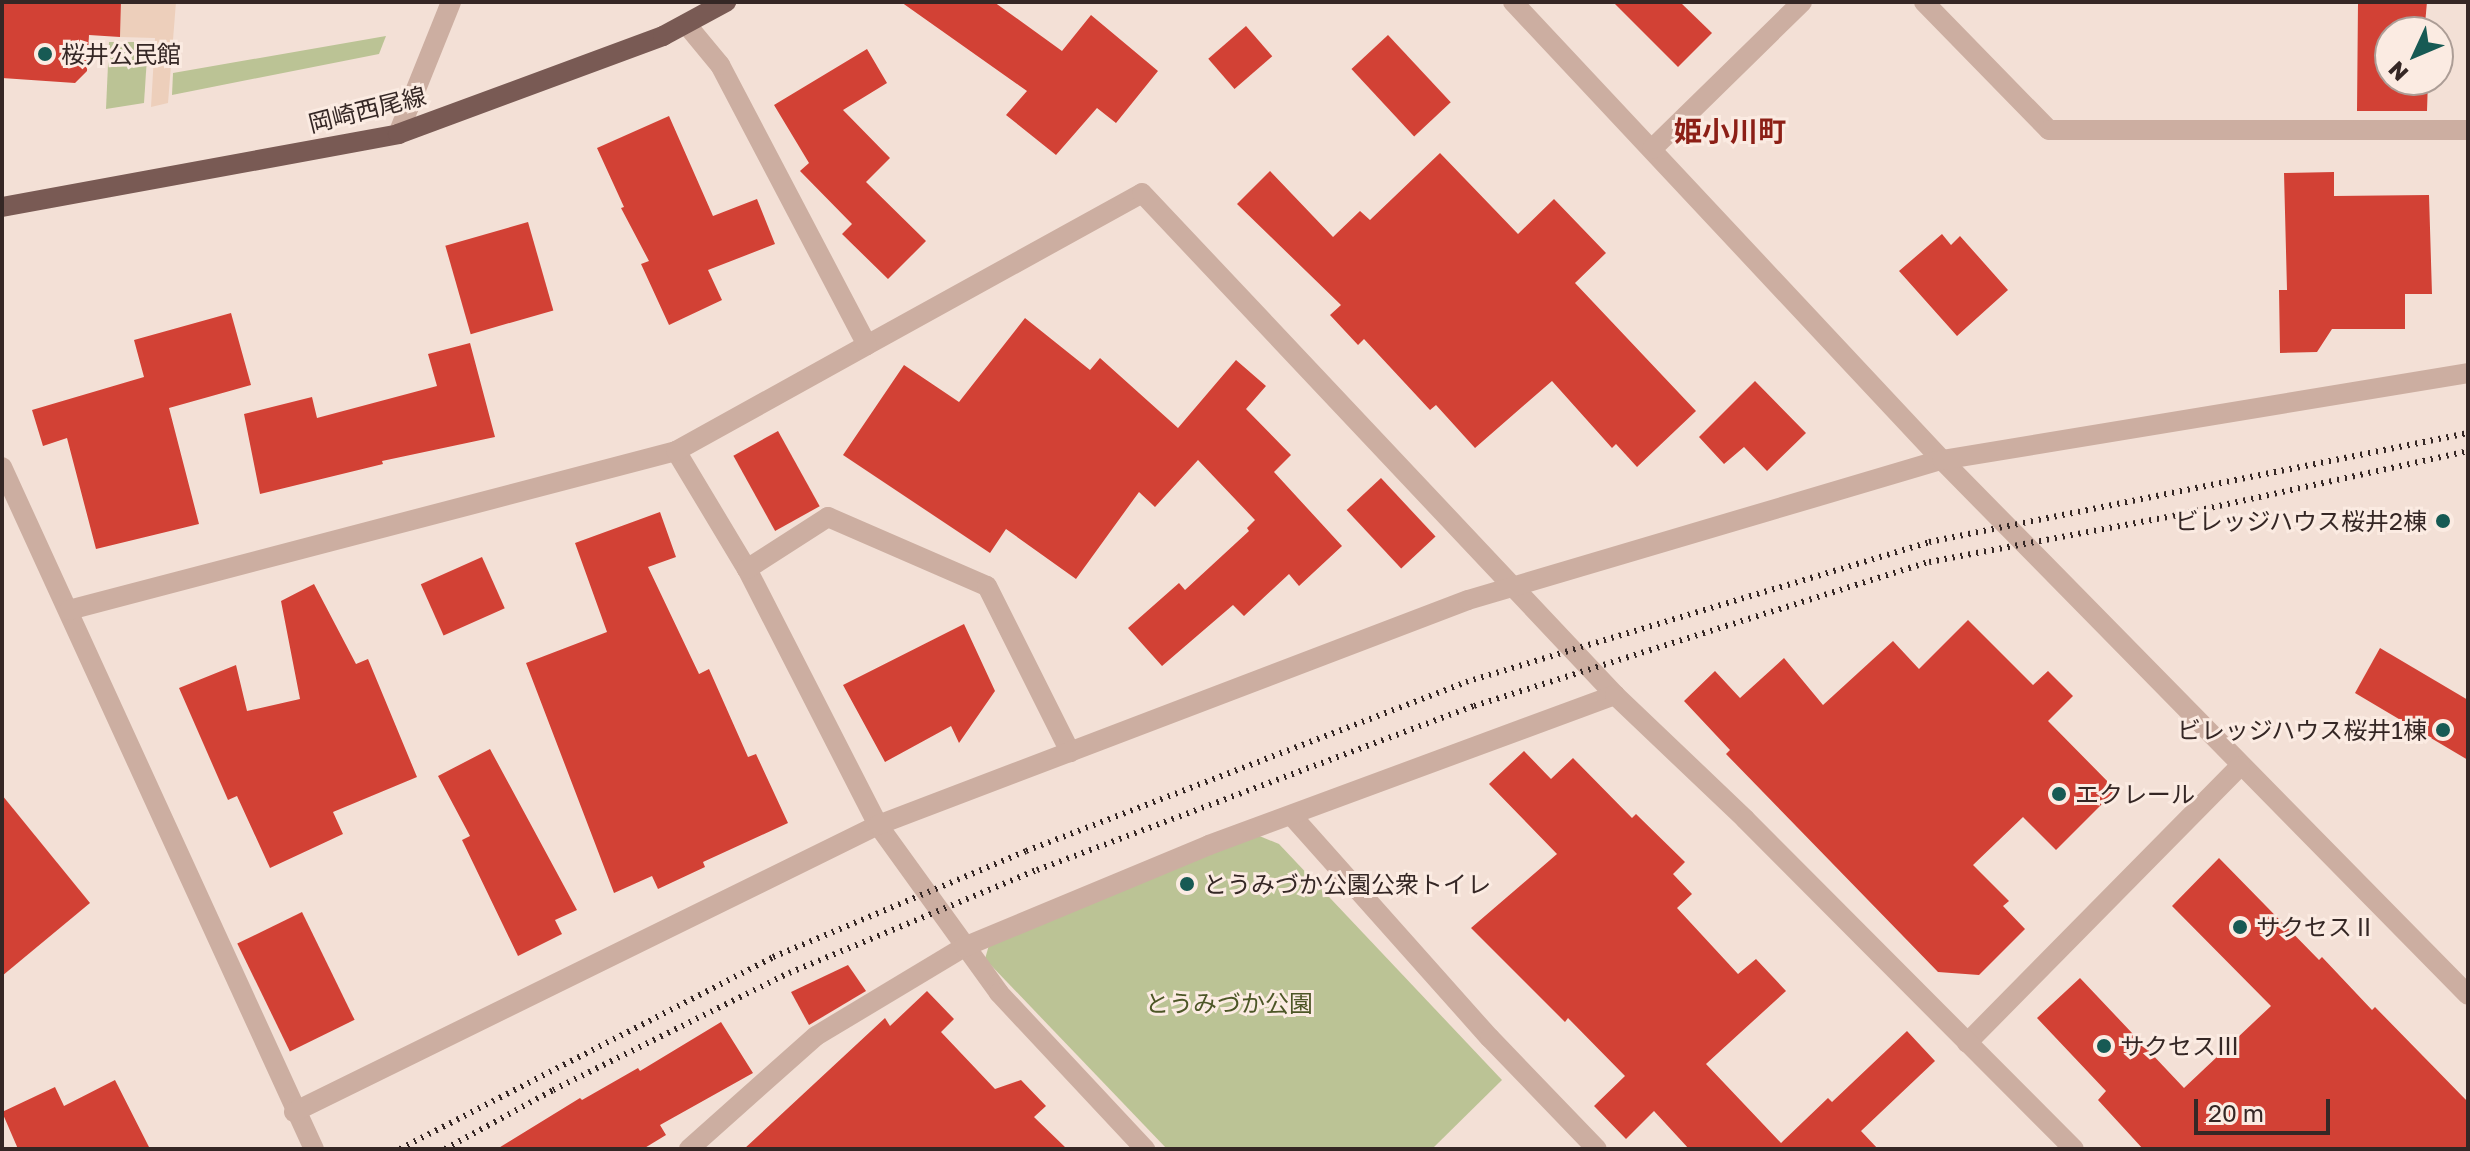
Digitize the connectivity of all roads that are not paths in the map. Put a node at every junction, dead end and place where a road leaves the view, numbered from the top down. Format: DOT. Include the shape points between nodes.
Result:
graph roads {
  1 [pos="451,2"];
  2 [pos="726,2"];
  3 [pos="1513,2"];
  4 [pos="1802,2"];
  5 [pos="1924,2"];
  6 [pos="686,24"];
  7 [pos="2468,130"];
  8 [pos="398,134"];
  9 [pos="1652,149"];
  10 [pos="2,207"];
  11 [pos="867,345"];
  12 [pos="2468,373"];
  13 [pos="676,451"];
  14 [pos="1942,460"];
  15 [pos="2,467"];
  16 [pos="747,569"];
  17 [pos="1513,587"];
  18 [pos="69,610"];
  19 [pos="1615,695"];
  20 [pos="1070,752"];
  21 [pos="2240,766"];
  22 [pos="1292,816"];
  23 [pos="878,825"];
  24 [pos="964,947"];
  25 [pos="2468,995"];
  26 [pos="1967,1043"];
  27 [pos="294,1112"];
  28 [pos="314,1149"];
  29 [pos="689,1149"];
  30 [pos="1145,1149"];
  31 [pos="1597,1149"];
  32 [pos="2074,1149"];
  1 -- 8 [label="street"];
  2 -- 6 [label="main road, 岡崎西尾線"];
  3 -- 9 [label="street"];
  4 -- 9 [label="street"];
  5 -- 7 [label="street" via="2049,130"];
  6 -- 8 [label="main road, 岡崎西尾線"];
  6 -- 11 [label="street" via="720,65"];
  8 -- 10 [label="main road, 岡崎西尾線"];
  9 -- 14 [label="street"];
  11 -- 13 [label="street"];
  11 -- 17 [label="street" via="1142,193"];
  12 -- 14 [label="street"];
  13 -- 16 [label="street"];
  13 -- 18 [label="street"];
  14 -- 17 [label="street"];
  14 -- 21 [label="street"];
  15 -- 18 [label="street"];
  16 -- 20 [label="street" via="828,517 987,586"];
  16 -- 23 [label="street"];
  17 -- 19 [label="street"];
  17 -- 20 [label="street"];
  18 -- 27 [label="street"];
  19 -- 22 [label="street"];
  19 -- 26 [label="street"];
  20 -- 23 [label="street"];
  21 -- 25 [label="street"];
  21 -- 26 [label="street"];
  22 -- 24 [label="street"];
  22 -- 31 [label="street"];
  23 -- 24 [label="street"];
  23 -- 27 [label="street"];
  24 -- 29 [label="street" via="816,1036"];
  24 -- 30 [label="street" via="999,993"];
  26 -- 32 [label="street"];
  27 -- 28 [label="street"];
}
